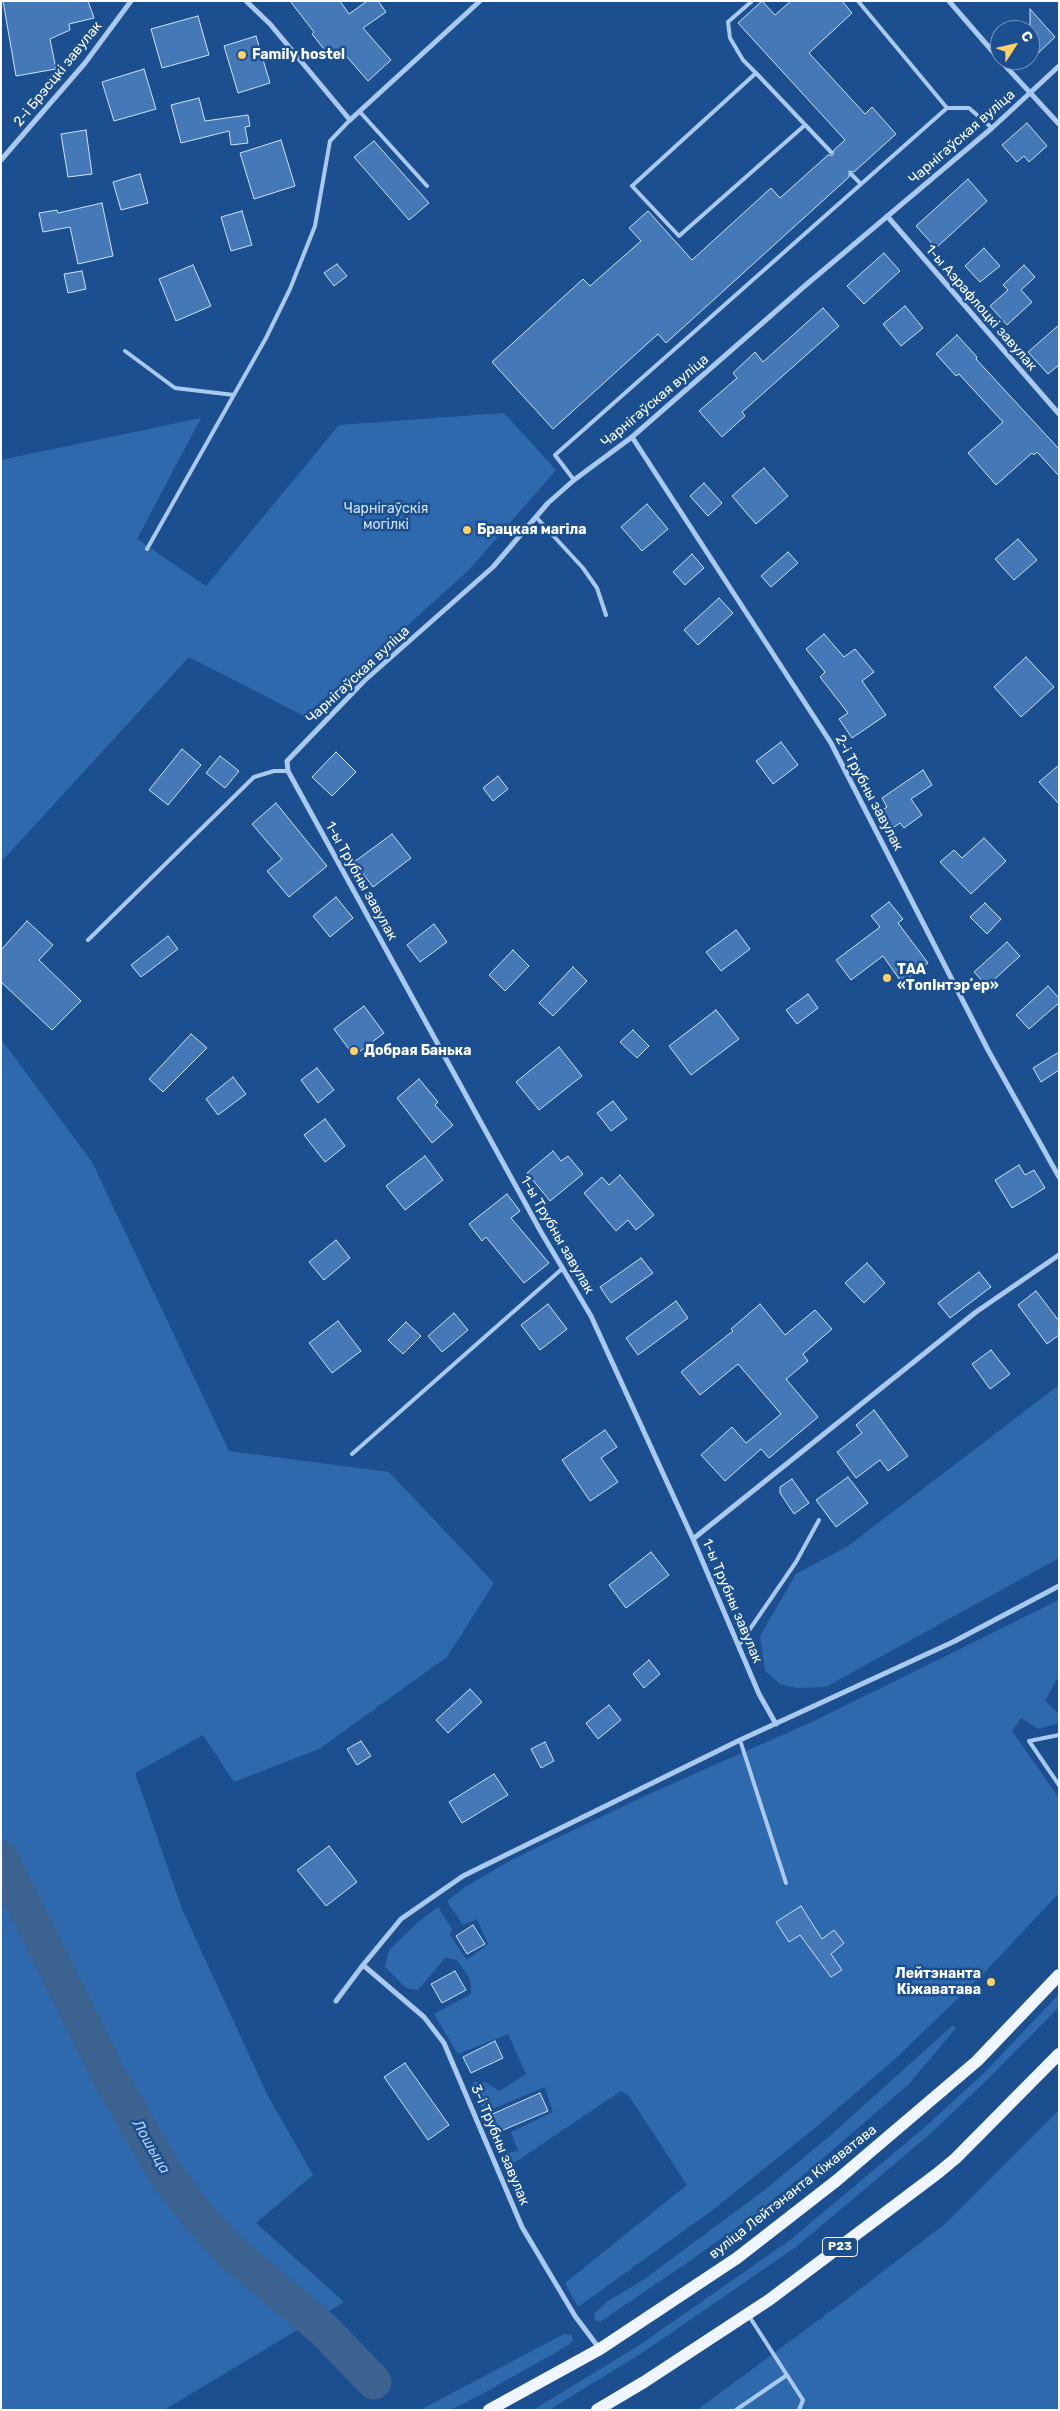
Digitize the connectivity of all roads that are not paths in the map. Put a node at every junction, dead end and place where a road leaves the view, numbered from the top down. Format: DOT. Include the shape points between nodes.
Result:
graph roads {
  1 [pos="131,1"];
  2 [pos="246,1"];
  3 [pos="480,1"];
  4 [pos="752,1"];
  5 [pos="858,1"];
  6 [pos="949,1"];
  7 [pos="990,48"];
  8 [pos="1059,66"];
  9 [pos="1010,70"];
  10 [pos="756,73"];
  11 [pos="1031,92"];
  12 [pos="947,108"];
  13 [pos="360,112"];
  14 [pos="350,120"];
  15 [pos="1059,124"];
  16 [pos="805,125"];
  17 [pos="992,128"];
  18 [pos="831,152"];
  19 [pos="1,160"];
  20 [pos="852,174"];
  21 [pos="861,184"];
  22 [pos="427,186"];
  23 [pos="887,216"];
  24 [pos="124,350"];
  25 [pos="234,395"];
  26 [pos="1059,414"];
  27 [pos="632,437"];
  28 [pos="574,480"];
  29 [pos="536,516"];
  30 [pos="147,549"];
  31 [pos="606,614"];
  32 [pos="288,771"];
  33 [pos="88,940"];
  34 [pos="1059,1177"];
  35 [pos="1059,1255"];
  36 [pos="563,1268"];
  37 [pos="352,1454"];
  38 [pos="819,1520"];
  39 [pos="693,1539"];
  40 [pos="1059,1586"];
  41 [pos="739,1645"];
  42 [pos="776,1724"];
  43 [pos="1059,1735"];
  44 [pos="740,1740"];
  45 [pos="1059,1786"];
  46 [pos="786,1883"];
  47 [pos="363,1964"];
  48 [pos="1059,1974"];
  49 [pos="336,2001"];
  50 [pos="1059,2054"];
  51 [pos="747,2314"];
  52 [pos="600,2349"];
  53 [pos="787,2374"];
  54 [pos="489,2410"];
  55 [pos="597,2410"];
  56 [pos="736,2410"];
  57 [pos="799,2410"];
  1 -- 19 [label="street, 2-і Брэсцкі завулак" via="85,63"];
  2 -- 14 [label="street" via="270,24"];
  3 -- 13 [label="street"];
  4 -- 10 [label="lane" via="728,22 730,38 743,60"];
  5 -- 12 [label="lane"];
  6 -- 7 [label="street"];
  8 -- 11 [label="street, Чарнігаўская вуліца"];
  9 -- 11 [label="street"];
  10 -- 16 [label="lane"];
  10 -- 16 [label="lane" via="632,186 639,194 679,236"];
  11 -- 15 [label="street"];
  11 -- 17 [label="street, Чарнігаўская вуліца"];
  12 -- 17 [label="lane" via="969,108"];
  12 -- 21 [label="lane"];
  13 -- 14 [label="street"];
  13 -- 22 [label="lane"];
  14 -- 25 [label="lane" via="330,141 315,226 290,289"];
  16 -- 18 [label="lane"];
  17 -- 23 [label="street, Чарнігаўская вуліца"];
  20 -- 21 [label="lane"];
  21 -- 28 [label="lane" via="555,455"];
  23 -- 26 [label="street, 1-ы Аэрафлоцкі завулак"];
  23 -- 27 [label="street, Чарнігаўская вуліца"];
  24 -- 25 [label="lane" via="175,388"];
  25 -- 30 [label="lane"];
  27 -- 28 [label="street, Чарнігаўская вуліца"];
  27 -- 34 [label="street, 2-і Трубны завулак" via="831,743 988,1050"];
  28 -- 29 [label="street, Чарнігаўская вуліца"];
  29 -- 31 [label="lane" via="583,568 597,588"];
  29 -- 32 [label="street, Чарнігаўская вуліца" via="493,567 364,681 321,724 288,761"];
  32 -- 33 [label="lane" via="254,777"];
  32 -- 36 [label="street, 1-ы Трубны завулак"];
  35 -- 39 [label="street" via="976,1312"];
  36 -- 37 [label="lane"];
  36 -- 39 [label="street, 1-ы Трубны завулак" via="590,1316"];
  38 -- 41 [label="lane" via="796,1562"];
  39 -- 41 [label="street, 1-ы Трубны завулак"];
  40 -- 42 [label="street" via="953,1642"];
  41 -- 42 [label="street, 1-ы Трубны завулак" via="759,1694"];
  42 -- 44 [label="street"];
  43 -- 45 [label="lane" via="1029,1741"];
  44 -- 46 [label="lane"];
  44 -- 47 [label="street" via="463,1876 401,1919"];
  47 -- 49 [label="street"];
  47 -- 52 [label="street, 3-і Трубны завулак" via="424,2017 444,2043 522,2227"];
  48 -- 52 [label="main road, вуліца Лейтэнанта Кіжаватава" via="976,2061 836,2181 737,2258"];
  50 -- 51 [label="main road, Р23" via="938,2173"];
  51 -- 53 [label="lane"];
  51 -- 55 [label="main road, Р23"];
  52 -- 54 [label="main road, вуліца Лейтэнанта Кіжаватава"];
  53 -- 56 [label="lane"];
  53 -- 57 [label="lane" via="803,2400"];
}
